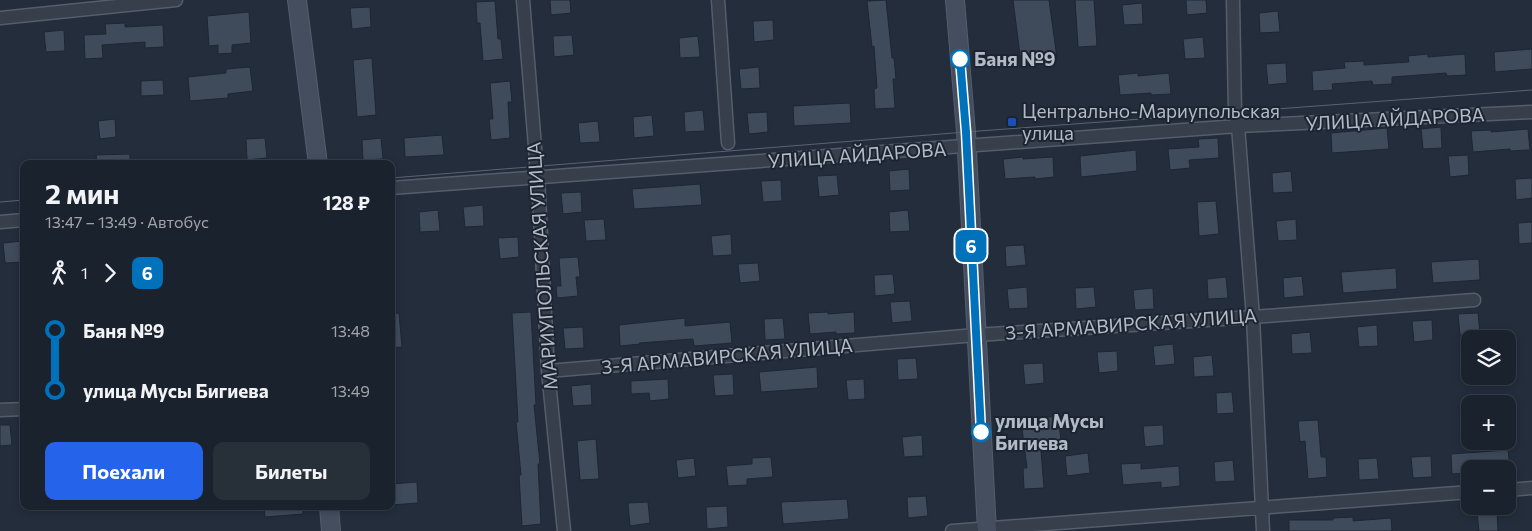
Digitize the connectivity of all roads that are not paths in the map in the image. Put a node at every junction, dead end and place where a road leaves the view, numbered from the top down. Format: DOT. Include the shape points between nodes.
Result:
graph roads {
  1 [pos="176,0"];
  2 [pos="297,0"];
  3 [pos="523,0"];
  4 [pos="718,0"];
  5 [pos="955,0"];
  6 [pos="1233,0"];
  7 [pos="0,18"];
  8 [pos="1532,112"];
  9 [pos="1238,126"];
  10 [pos="728,143"];
  11 [pos="966,147"];
  12 [pos="317,160"];
  13 [pos="538,178"];
  14 [pos="395,188"];
  15 [pos="20,220"];
  16 [pos="0,222"];
  17 [pos="1474,300"];
  18 [pos="1252,317"];
  19 [pos="976,335"];
  20 [pos="548,371"];
  21 [pos="20,409"];
  22 [pos="0,410"];
  23 [pos="1532,488"];
  24 [pos="1516,489"];
  25 [pos="1461,493"];
  26 [pos="1262,508"];
  27 [pos="329,510"];
  28 [pos="987,530"];
  29 [pos="331,531"];
  30 [pos="564,531"];
  31 [pos="952,531"];
  32 [pos="1263,531"];
  1 -- 7 [label="street"];
  2 -- 12 [label="street"];
  3 -- 13 [label="street, МАРИУПОЛЬСКАЯ УЛИЦА"];
  4 -- 10 [label="street"];
  5 -- 11 [label="street"];
  6 -- 9 [label="street"];
  8 -- 9 [label="street, УЛИЦА АЙДАРОВА"];
  9 -- 11 [label="street, УЛИЦА АЙДАРОВА"];
  9 -- 18 [label="street"];
  11 -- 13 [label="street, УЛИЦА АЙДАРОВА"];
  11 -- 19 [label="street"];
  13 -- 14 [label="street, УЛИЦА АЙДАРОВА"];
  13 -- 20 [label="street, МАРИУПОЛЬСКАЯ УЛИЦА"];
  15 -- 16 [label="street"];
  17 -- 18 [label="street, 3-Я АРМАВИРСКАЯ УЛИЦА"];
  18 -- 19 [label="street, 3-Я АРМАВИРСКАЯ УЛИЦА"];
  18 -- 26 [label="street"];
  19 -- 20 [label="street, 3-Я АРМАВИРСКАЯ УЛИЦА"];
  19 -- 28 [label="street"];
  20 -- 30 [label="street, МАРИУПОЛЬСКАЯ УЛИЦА"];
  21 -- 22 [label="street"];
  23 -- 24 [label="street"];
  25 -- 26 [label="street"];
  26 -- 28 [label="street"];
  26 -- 32 [label="street"];
  27 -- 29 [label="street"];
  28 -- 31 [label="street"];
}
